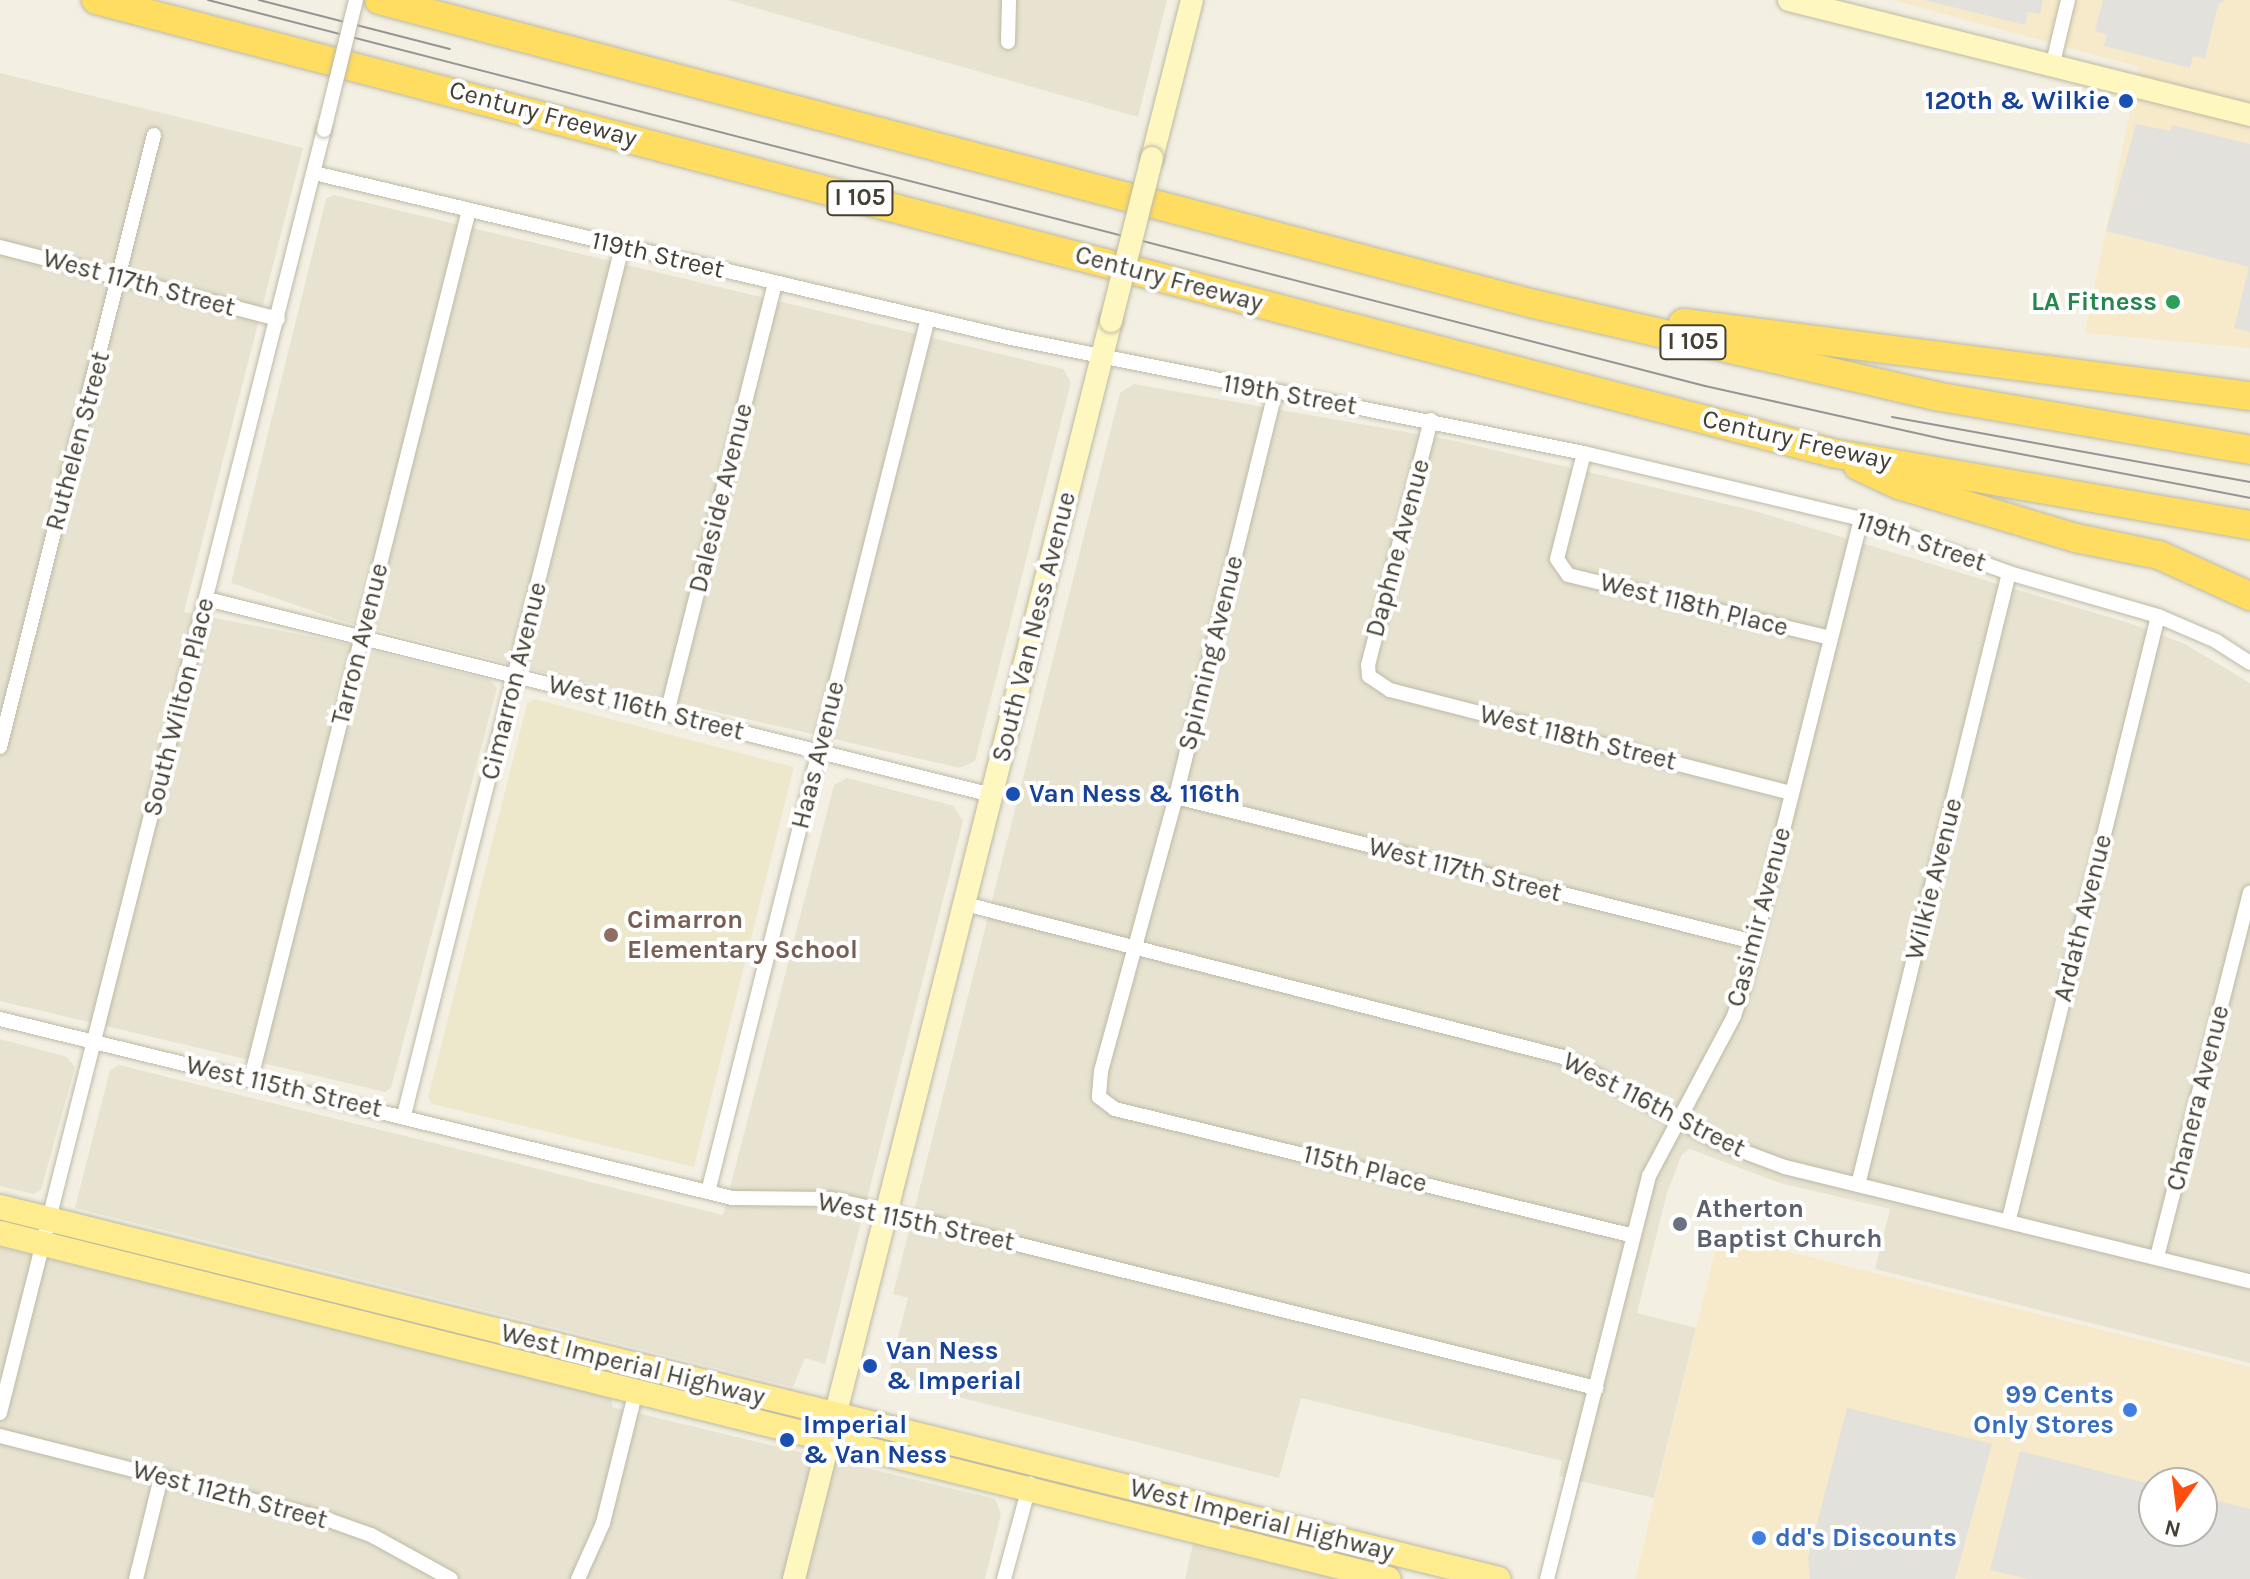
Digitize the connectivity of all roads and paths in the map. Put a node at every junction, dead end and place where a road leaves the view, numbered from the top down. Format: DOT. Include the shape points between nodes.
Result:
graph roads {
  1 [pos="96,0"];
  2 [pos="356,0"];
  3 [pos="379,0"];
  4 [pos="1009,0"];
  5 [pos="1192,0"];
  6 [pos="1789,0"];
  7 [pos="2068,0"];
  8 [pos="1008,42"];
  9 [pos="2052,67"];
  10 [pos="2250,115"];
  11 [pos="154,135"];
  12 [pos="314,173"];
  13 [pos="469,210"];
  14 [pos="0,247"];
  15 [pos="622,247"];
  16 [pos="121,278"];
  17 [pos="775,282"];
  18 [pos="1534,304"];
  19 [pos="928,318"];
  20 [pos="278,319"];
  21 [pos="1102,358"];
  22 [pos="1275,393"];
  23 [pos="2250,396"];
  24 [pos="1431,420"];
  25 [pos="2250,450"];
  26 [pos="1584,453"];
  27 [pos="1832,453"];
  28 [pos="1861,519"];
  29 [pos="2250,525"];
  30 [pos="2009,573"];
  31 [pos="2250,596"];
  32 [pos="207,599"];
  33 [pos="2158,616"];
  34 [pos="362,637"];
  35 [pos="1830,638"];
  36 [pos="2250,663"];
  37 [pos="515,675"];
  38 [pos="1369,676"];
  39 [pos="667,713"];
  40 [pos="0,747"];
  41 [pos="819,752"];
  42 [pos="1792,793"];
  43 [pos="992,795"];
  44 [pos="1176,797"];
  45 [pos="2250,893"];
  46 [pos="965,904"];
  47 [pos="1754,942"];
  48 [pos="1136,947"];
  49 [pos="0,1019"];
  50 [pos="94,1042"];
  51 [pos="251,1078"];
  52 [pos="1099,1097"];
  53 [pos="404,1115"];
  54 [pos="1678,1119"];
  55 [pos="1858,1185"];
  56 [pos="708,1192"];
  57 [pos="0,1207"];
  58 [pos="888,1212"];
  59 [pos="2009,1219"];
  60 [pos="50,1220"];
  61 [pos="0,1233"];
  62 [pos="1634,1236"];
  63 [pos="44,1244"];
  64 [pos="2157,1257"];
  65 [pos="2250,1281"];
  66 [pos="1596,1388"];
  67 [pos="636,1391"];
  68 [pos="0,1413"];
  69 [pos="838,1415"];
  70 [pos="0,1436"];
  71 [pos="829,1439"];
  72 [pos="1036,1464"];
  73 [pos="161,1477"];
  74 [pos="1028,1489"];
  75 [pos="136,1579"];
  76 [pos="451,1579"];
  77 [pos="578,1579"];
  78 [pos="794,1579"];
  79 [pos="1004,1579"];
  80 [pos="1389,1579"];
  81 [pos="1499,1579"];
  82 [pos="1547,1579"];
  1 -- 27 [label="highway, Century Freeway / I 105"];
  2 -- 12 [label="street, South Wilton Place, bridge"];
  3 -- 18 [label="highway, I 105"];
  4 -- 8 [label="street"];
  5 -- 21 [label="main road, South Van Ness Avenue, bridge"];
  6 -- 9 [label="main road"];
  7 -- 9 [label="street"];
  9 -- 10 [label="main road"];
  11 -- 16 [label="street, Ruthelen Street"];
  12 -- 13 [label="street, 119th Street"];
  12 -- 20 [label="street, South Wilton Place"];
  13 -- 15 [label="street, 119th Street"];
  13 -- 34 [label="street, Tarron Avenue"];
  14 -- 16 [label="street, West 117th Street"];
  15 -- 17 [label="street, 119th Street"];
  15 -- 37 [label="street, Cimarron Avenue"];
  16 -- 20 [label="street, West 117th Street"];
  16 -- 40 [label="street, Ruthelen Street"];
  17 -- 19 [label="street, 119th Street"];
  17 -- 39 [label="street, Daleside Avenue"];
  18 -- 23 [label="highway"];
  18 -- 25 [label="highway, I 105" via="1935,396"];
  19 -- 21 [label="street, 119th Street"];
  19 -- 41 [label="street, Haas Avenue"];
  20 -- 32 [label="street, South Wilton Place"];
  21 -- 22 [label="street, 119th Street"];
  21 -- 43 [label="main road, South Van Ness Avenue"];
  22 -- 24 [label="street, 119th Street"];
  22 -- 44 [label="street, Spinning Avenue"];
  24 -- 26 [label="street, 119th Street"];
  24 -- 38 [label="street, Daphne Avenue"];
  26 -- 28 [label="street, 119th Street"];
  26 -- 35 [label="street, West 118th Place" via="1559,546 1561,567 1580,579"];
  27 -- 29 [label="highway, Century Freeway / I 105"];
  27 -- 31 [label="highway" via="1899,485 2076,538 2159,555"];
  28 -- 30 [label="street, 119th Street"];
  28 -- 35 [label="street, Casimir Avenue"];
  30 -- 33 [label="street, 119th Street"];
  30 -- 55 [label="street, Wilkie Avenue"];
  32 -- 34 [label="street, West 116th Street"];
  32 -- 50 [label="street, South Wilton Place"];
  33 -- 36 [label="street, 119th Street" via="2216,641"];
  33 -- 59 [label="street, Ardath Avenue"];
  34 -- 37 [label="street, West 116th Street"];
  34 -- 51 [label="street, Tarron Avenue"];
  35 -- 42 [label="street, Casimir Avenue"];
  37 -- 39 [label="street, West 116th Street"];
  37 -- 53 [label="street, Cimarron Avenue"];
  38 -- 42 [label="street, West 118th Street" via="1390,690"];
  39 -- 41 [label="street, West 116th Street"];
  41 -- 43 [label="street, West 116th Street"];
  41 -- 56 [label="street, Haas Avenue"];
  42 -- 47 [label="street, Casimir Avenue"];
  43 -- 46 [label="main road, South Van Ness Avenue"];
  44 -- 47 [label="street, West 117th Street"];
  44 -- 48 [label="street, Spinning Avenue"];
  45 -- 64 [label="street, Chanera Avenue"];
  46 -- 48 [label="street, West 116th Street"];
  46 -- 58 [label="main road, South Van Ness Avenue"];
  47 -- 54 [label="street, Casimir Avenue" via="1734,1016"];
  48 -- 52 [label="street, Spinning Avenue"];
  48 -- 54 [label="street, West 116th Street" via="1563,1057"];
  49 -- 50 [label="street, West 115th Street"];
  50 -- 51 [label="street, West 115th Street"];
  50 -- 60 [label="street, South Wilton Place"];
  51 -- 53 [label="street, West 115th Street"];
  52 -- 62 [label="street, 115th Place" via="1115,1109"];
  53 -- 56 [label="street, West 115th Street"];
  54 -- 55 [label="street, West 116th Street" via="1752,1157"];
  54 -- 62 [label="street, Casimir Avenue" via="1658,1153"];
  55 -- 59 [label="street, West 116th Street"];
  56 -- 58 [label="street, West 115th Street" via="751,1201 831,1199"];
  57 -- 60 [label="main road, West Imperial Highway"];
  58 -- 66 [label="street, West 115th Street"];
  58 -- 69 [label="main road, South Van Ness Avenue"];
  59 -- 64 [label="street, West 116th Street"];
  60 -- 63 [label="street, South Wilton Place"];
  60 -- 69 [label="main road, West Imperial Highway"];
  61 -- 63 [label="main road, West Imperial Highway"];
  62 -- 66 [label="street, Casimir Avenue"];
  63 -- 67 [label="main road, West Imperial Highway"];
  63 -- 68 [label="street, South Wilton Place"];
  64 -- 65 [label="street, West 116th Street"];
  66 -- 82 [label="street, Casimir Avenue"];
  67 -- 71 [label="main road, West Imperial Highway"];
  67 -- 77 [label="street" via="603,1523"];
  69 -- 71 [label="main road, South Van Ness Avenue"];
  69 -- 72 [label="main road, West Imperial Highway"];
  70 -- 73 [label="street, West 112th Street"];
  71 -- 74 [label="main road, West Imperial Highway"];
  71 -- 78 [label="main road, South Van Ness Avenue"];
  72 -- 74 [label="street"];
  72 -- 81 [label="main road, West Imperial Highway"];
  73 -- 75 [label="street"];
  73 -- 76 [label="street, West 112th Street" via="326,1519 371,1535"];
  74 -- 79 [label="street"];
  74 -- 80 [label="main road, West Imperial Highway"];
}
